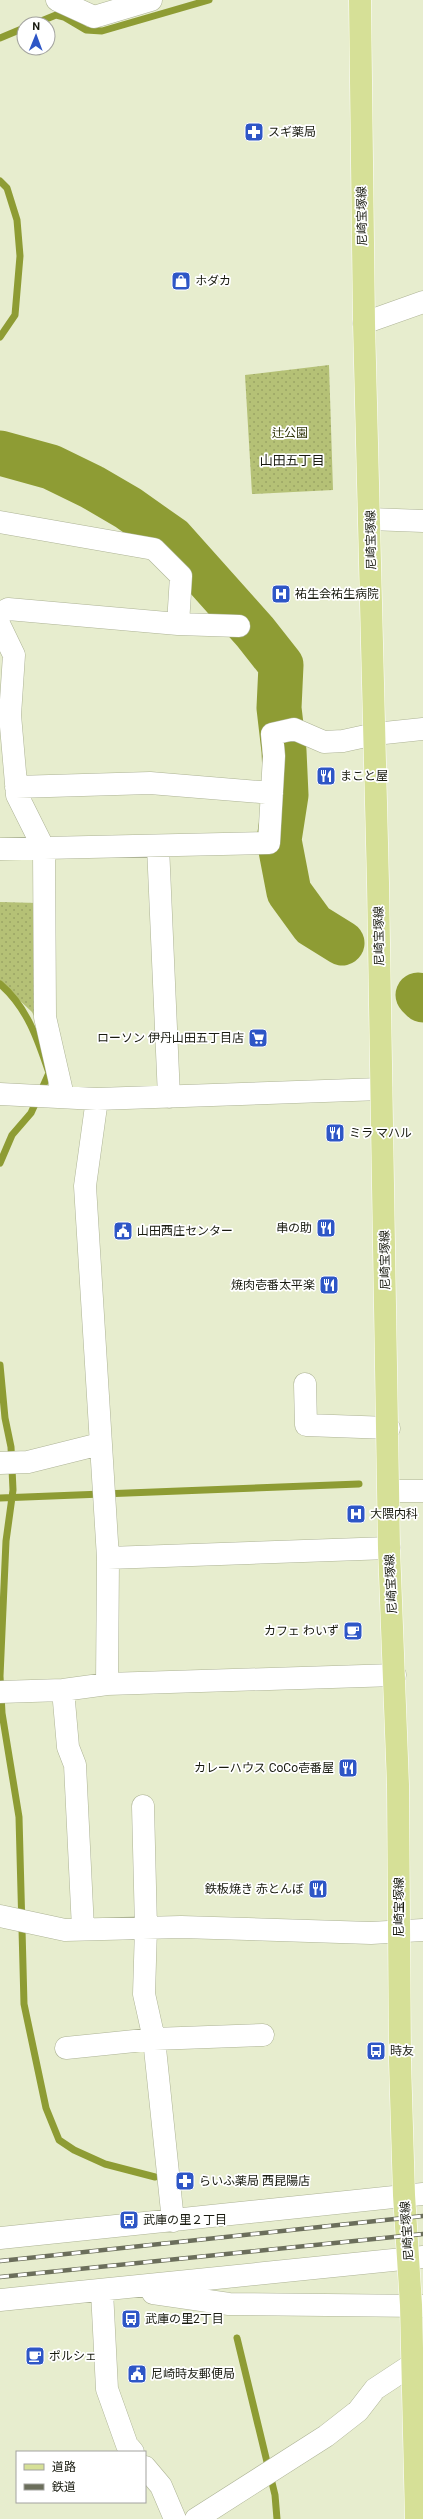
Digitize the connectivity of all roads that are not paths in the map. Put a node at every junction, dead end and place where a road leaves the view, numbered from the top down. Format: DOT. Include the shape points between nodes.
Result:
graph roads {
  1 [pos="57,0"];
  2 [pos="151,0"];
  3 [pos="360,0"];
  4 [pos="423,302"];
  5 [pos="364,323"];
  6 [pos="370,519"];
  7 [pos="423,521"];
  8 [pos="0,522"];
  9 [pos="0,613"];
  10 [pos="178,624"];
  11 [pos="0,626"];
  12 [pos="239,626"];
  13 [pos="423,729"];
  14 [pos="374,734"];
  15 [pos="16,786"];
  16 [pos="272,793"];
  17 [pos="158,846"];
  18 [pos="0,849"];
  19 [pos="44,849"];
  20 [pos="381,1089"];
  21 [pos="0,1094"];
  22 [pos="47,1095"];
  23 [pos="169,1097"];
  24 [pos="97,1099"];
  25 [pos="305,1384"];
  26 [pos="389,1428"];
  27 [pos="100,1444"];
  28 [pos="0,1463"];
  29 [pos="389,1491"];
  30 [pos="423,1491"];
  31 [pos="389,1548"];
  32 [pos="108,1558"];
  33 [pos="395,1675"];
  34 [pos="107,1684"];
  35 [pos="63,1690"];
  36 [pos="0,1692"];
  37 [pos="143,1806"];
  38 [pos="16,1920"];
  39 [pos="146,1928"];
  40 [pos="83,1930"];
  41 [pos="399,1930"];
  42 [pos="423,1930"];
  43 [pos="263,2035"];
  44 [pos="154,2039"];
  45 [pos="66,2048"];
  46 [pos="413,2194"];
  47 [pos="173,2221"];
  48 [pos="0,2238"];
  49 [pos="416,2258"];
  50 [pos="128,2288"];
  51 [pos="102,2291"];
  52 [pos="0,2300"];
  53 [pos="417,2305"];
  54 [pos="412,2364"];
  55 [pos="132,2451"];
  56 [pos="146,2468"];
  57 [pos="175,2519"];
  58 [pos="196,2519"];
  59 [pos="416,2519"];
  1 -- 2 [label="street" via="94,17"];
  3 -- 5 [label="main road, 尼崎宝塚線"];
  4 -- 5 [label="street"];
  5 -- 6 [label="main road, 尼崎宝塚線"];
  6 -- 7 [label="street"];
  6 -- 14 [label="main road, 尼崎宝塚線"];
  8 -- 10 [label="street" via="154,548 181,576"];
  9 -- 10 [label="street" via="8,609"];
  10 -- 12 [label="street"];
  11 -- 15 [label="street" via="14,655 10,715"];
  13 -- 14 [label="street"];
  14 -- 16 [label="street" via="343,741 324,742 294,729 272,734"];
  14 -- 20 [label="main road, 尼崎宝塚線"];
  15 -- 16 [label="street" via="150,783"];
  15 -- 19 [label="street" via="17,795"];
  16 -- 17 [label="street" via="269,843"];
  17 -- 19 [label="street"];
  17 -- 23 [label="street"];
  18 -- 19 [label="street"];
  19 -- 22 [label="street"];
  20 -- 23 [label="street"];
  20 -- 26 [label="main road, 尼崎宝塚線"];
  21 -- 22 [label="street"];
  22 -- 24 [label="street"];
  23 -- 24 [label="street"];
  24 -- 27 [label="street" via="85,1186"];
  25 -- 26 [label="street" via="306,1425"];
  26 -- 29 [label="main road, 尼崎宝塚線"];
  27 -- 28 [label="street" via="28,1462"];
  27 -- 32 [label="street"];
  29 -- 30 [label="street"];
  29 -- 31 [label="main road, 尼崎宝塚線"];
  31 -- 32 [label="street"];
  31 -- 33 [label="main road, 尼崎宝塚線"];
  32 -- 34 [label="street"];
  33 -- 34 [label="street"];
  33 -- 41 [label="main road, 尼崎宝塚線"];
  34 -- 35 [label="street"];
  35 -- 36 [label="street"];
  35 -- 40 [label="street" via="68,1747 75,1765"];
  37 -- 39 [label="street"];
  38 -- 40 [label="street" via="65,1930"];
  39 -- 40 [label="street"];
  39 -- 41 [label="street" via="371,1933"];
  39 -- 44 [label="street" via="144,1994"];
  41 -- 42 [label="street"];
  41 -- 46 [label="main road, 尼崎宝塚線"];
  43 -- 44 [label="street"];
  44 -- 45 [label="street"];
  44 -- 47 [label="street"];
  46 -- 47 [label="street"];
  46 -- 49 [label="main road, 尼崎宝塚線"];
  47 -- 48 [label="street"];
  49 -- 50 [label="street"];
  49 -- 53 [label="main road, 尼崎宝塚線"];
  50 -- 51 [label="street"];
  50 -- 53 [label="street" via="229,2304"];
  51 -- 52 [label="street"];
  51 -- 55 [label="street" via="107,2389 127,2445"];
  53 -- 54 [label="main road, 尼崎宝塚線"];
  54 -- 58 [label="street" via="375,2389 358,2411 270,2473"];
  54 -- 59 [label="main road, 尼崎宝塚線"];
  56 -- 57 [label="street" via="161,2486"];
}
